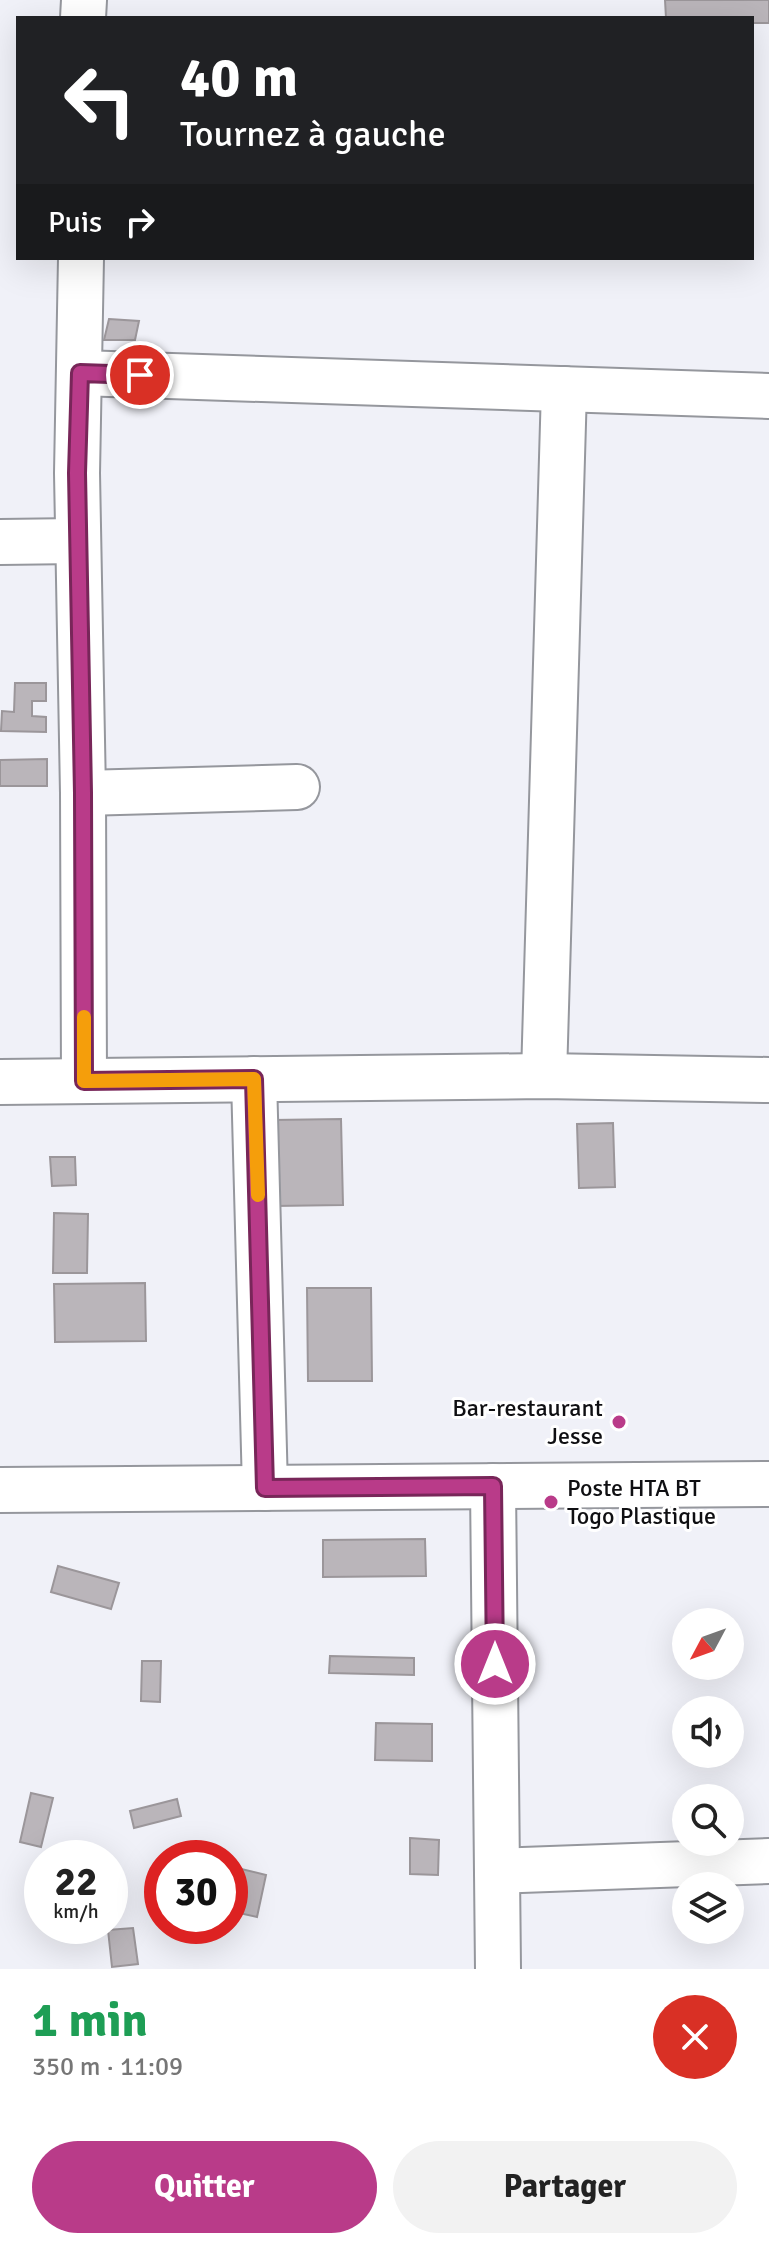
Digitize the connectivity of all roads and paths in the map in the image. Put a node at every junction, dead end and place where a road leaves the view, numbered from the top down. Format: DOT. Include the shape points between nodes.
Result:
graph roads {
  1 [pos="81,260"];
  2 [pos="80,373"];
  3 [pos="564,389"];
  4 [pos="769,396"];
  5 [pos="78,541"];
  6 [pos="0,542"];
  7 [pos="297,787"];
  8 [pos="83,793"];
  9 [pos="544,1076"];
  10 [pos="254,1079"];
  11 [pos="769,1080"];
  12 [pos="84,1081"];
  13 [pos="0,1082"];
  14 [pos="769,1484"];
  15 [pos="493,1486"];
  16 [pos="265,1488"];
  17 [pos="0,1490"];
  18 [pos="769,1861"];
  19 [pos="497,1871"];
  20 [pos="498,1969"];
  1 -- 2 [label="street"];
  2 -- 3 [label="street"];
  2 -- 5 [label="street"];
  3 -- 4 [label="street"];
  3 -- 9 [label="street"];
  5 -- 6 [label="street"];
  5 -- 8 [label="street"];
  7 -- 8 [label="street"];
  8 -- 12 [label="street"];
  9 -- 10 [label="street"];
  9 -- 11 [label="street"];
  10 -- 12 [label="street"];
  10 -- 16 [label="street"];
  12 -- 13 [label="street"];
  14 -- 15 [label="street"];
  15 -- 16 [label="street"];
  15 -- 19 [label="street"];
  16 -- 17 [label="street"];
  18 -- 19 [label="street"];
  19 -- 20 [label="street"];
}
